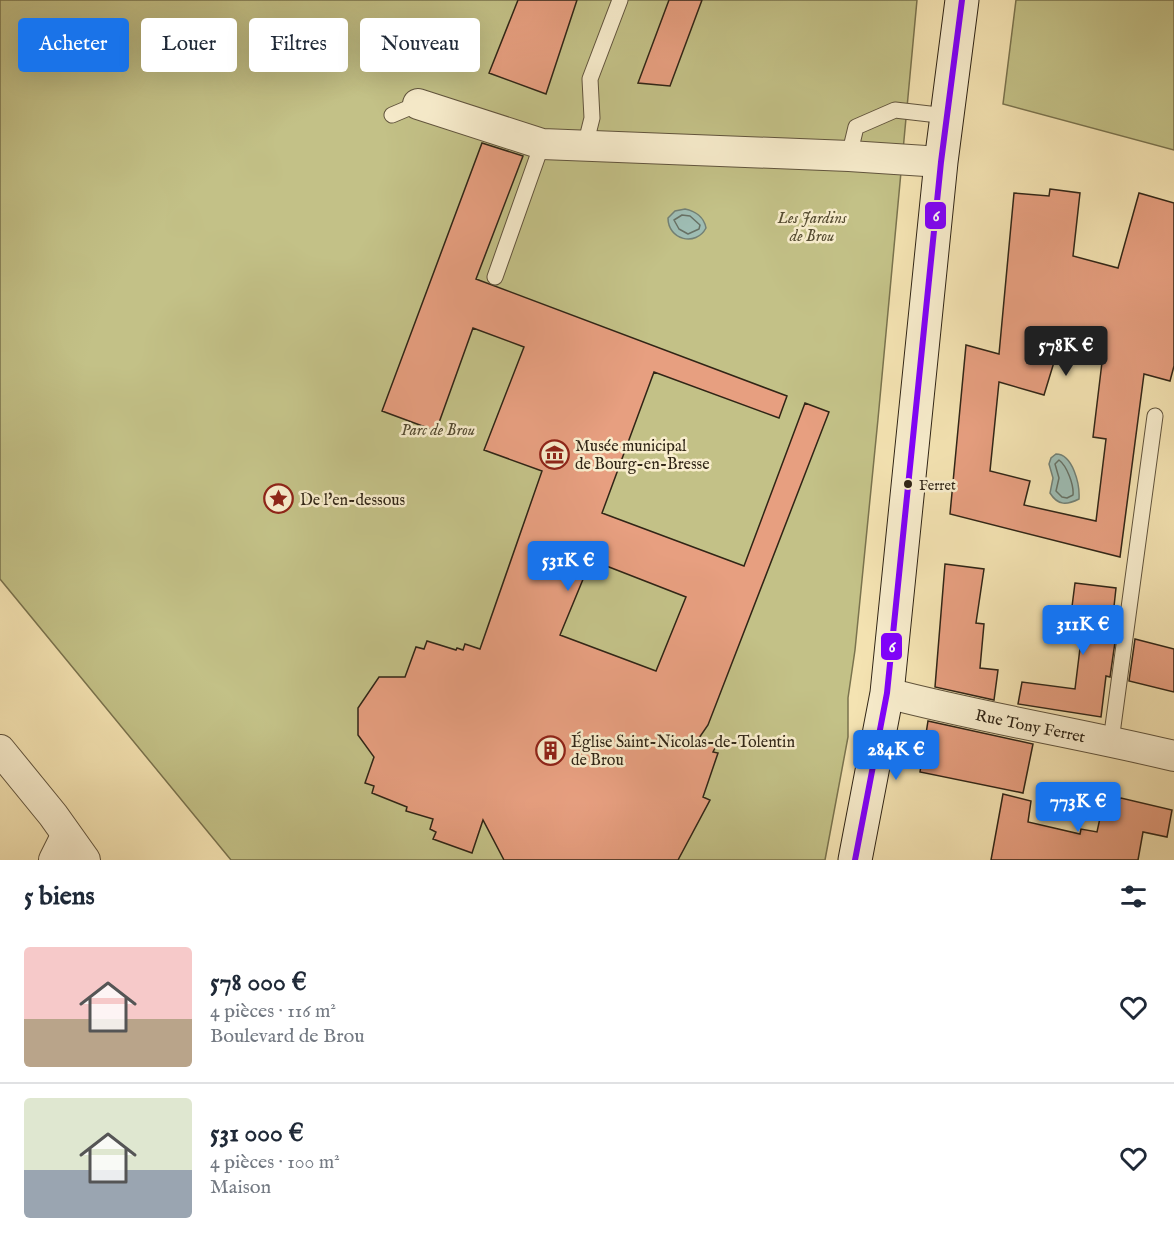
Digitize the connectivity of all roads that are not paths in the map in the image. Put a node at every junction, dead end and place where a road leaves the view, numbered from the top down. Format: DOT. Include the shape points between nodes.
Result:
graph roads {
  1 [pos="620,0"];
  2 [pos="962,0"];
  3 [pos="405,110"];
  4 [pos="947,116"];
  5 [pos="542,144"];
  6 [pos="585,146"];
  7 [pos="849,156"];
  8 [pos="941,162"];
  9 [pos="495,278"];
  10 [pos="1155,416"];
  11 [pos="887,693"];
  12 [pos="1112,741"];
  13 [pos="0,750"];
  14 [pos="1174,756"];
  15 [pos="60,848"];
  16 [pos="85,860"];
  17 [pos="855,860"];
  1 -- 6 [label="lane" via="590,79 592,118"];
  2 -- 4 [label="main road"];
  3 -- 5 [label="street"];
  4 -- 7 [label="lane" via="895,110 856,127"];
  4 -- 8 [label="main road"];
  5 -- 6 [label="street"];
  5 -- 9 [label="lane"];
  6 -- 7 [label="street"];
  7 -- 8 [label="street"];
  8 -- 11 [label="main road"];
  10 -- 12 [label="lane"];
  11 -- 12 [label="street, Rue Tony Ferret"];
  11 -- 17 [label="main road"];
  12 -- 14 [label="street, Rue Tony Ferret"];
  13 -- 15 [label="street" via="53,815"];
  15 -- 16 [label="street"];
}
